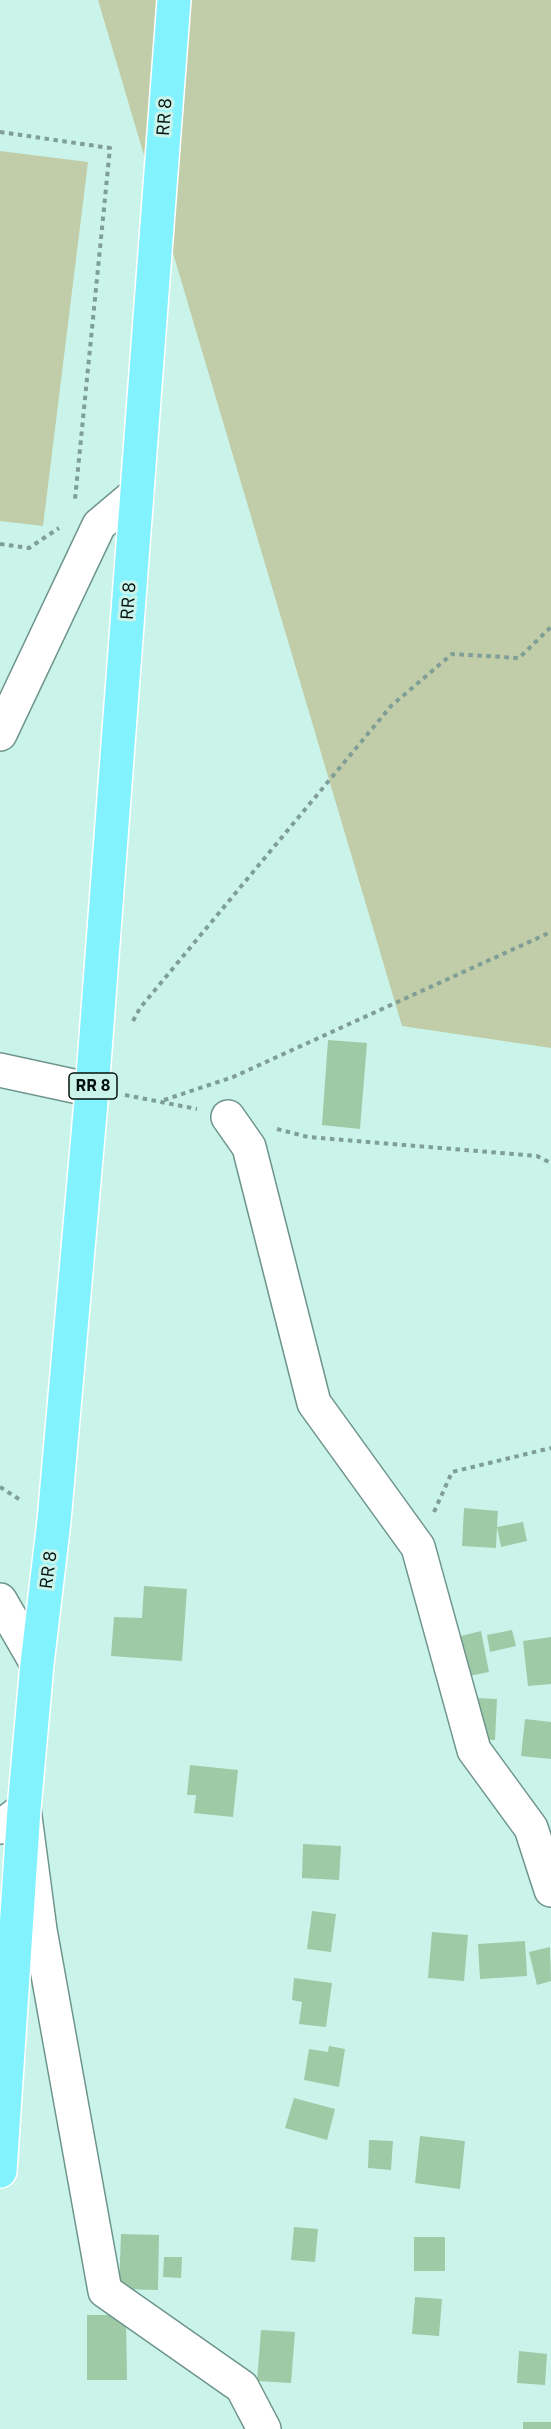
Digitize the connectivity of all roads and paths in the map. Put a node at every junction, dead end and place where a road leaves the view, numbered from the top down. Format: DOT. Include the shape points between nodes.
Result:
graph roads {
  1 [pos="174,0"];
  2 [pos="0,132"];
  3 [pos="137,493"];
  4 [pos="72,507"];
  5 [pos="65,524"];
  6 [pos="0,544"];
  7 [pos="551,627"];
  8 [pos="0,734"];
  9 [pos="551,932"];
  10 [pos="128,1029"];
  11 [pos="0,1070"];
  12 [pos="92,1090"];
  13 [pos="164,1101"];
  14 [pos="228,1117"];
  15 [pos="551,1162"];
  16 [pos="551,1448"];
  17 [pos="418,1547"];
  18 [pos="0,1600"];
  19 [pos="37,1664"];
  20 [pos="12,1818"];
  21 [pos="551,1890"];
  22 [pos="7,1960"];
  23 [pos="0,2171"];
  24 [pos="264,2429"];
  1 -- 3 [label="main road, RR 8 / RR 8"];
  2 -- 4 [label="path" via="110,148 76,498"];
  3 -- 8 [label="street" via="99,525"];
  3 -- 12 [label="main road, RR 8 / RR 8"];
  5 -- 6 [label="path" via="30,548"];
  7 -- 10 [label="path" via="519,658 452,654 391,706 141,1008"];
  9 -- 13 [label="path" via="232,1077"];
  11 -- 12 [label="street"];
  12 -- 13 [label="path"];
  12 -- 19 [label="main road, RR 8 / RR 8" via="54,1521"];
  13 -- 14 [label="path"];
  14 -- 15 [label="path" via="308,1137 537,1156"];
  14 -- 17 [label="street" via="249,1147 314,1403"];
  16 -- 17 [label="path" via="452,1472"];
  17 -- 21 [label="street" via="474,1750 531,1828"];
  18 -- 19 [label="street"];
  19 -- 20 [label="main road, RR 8 / RR 8"];
  20 -- 22 [label="main road, RR 8 / RR 8"];
  20 -- 24 [label="street" via="40,1930 105,2291 242,2387"];
  22 -- 23 [label="main road, RR 8 / RR 8"];
}
